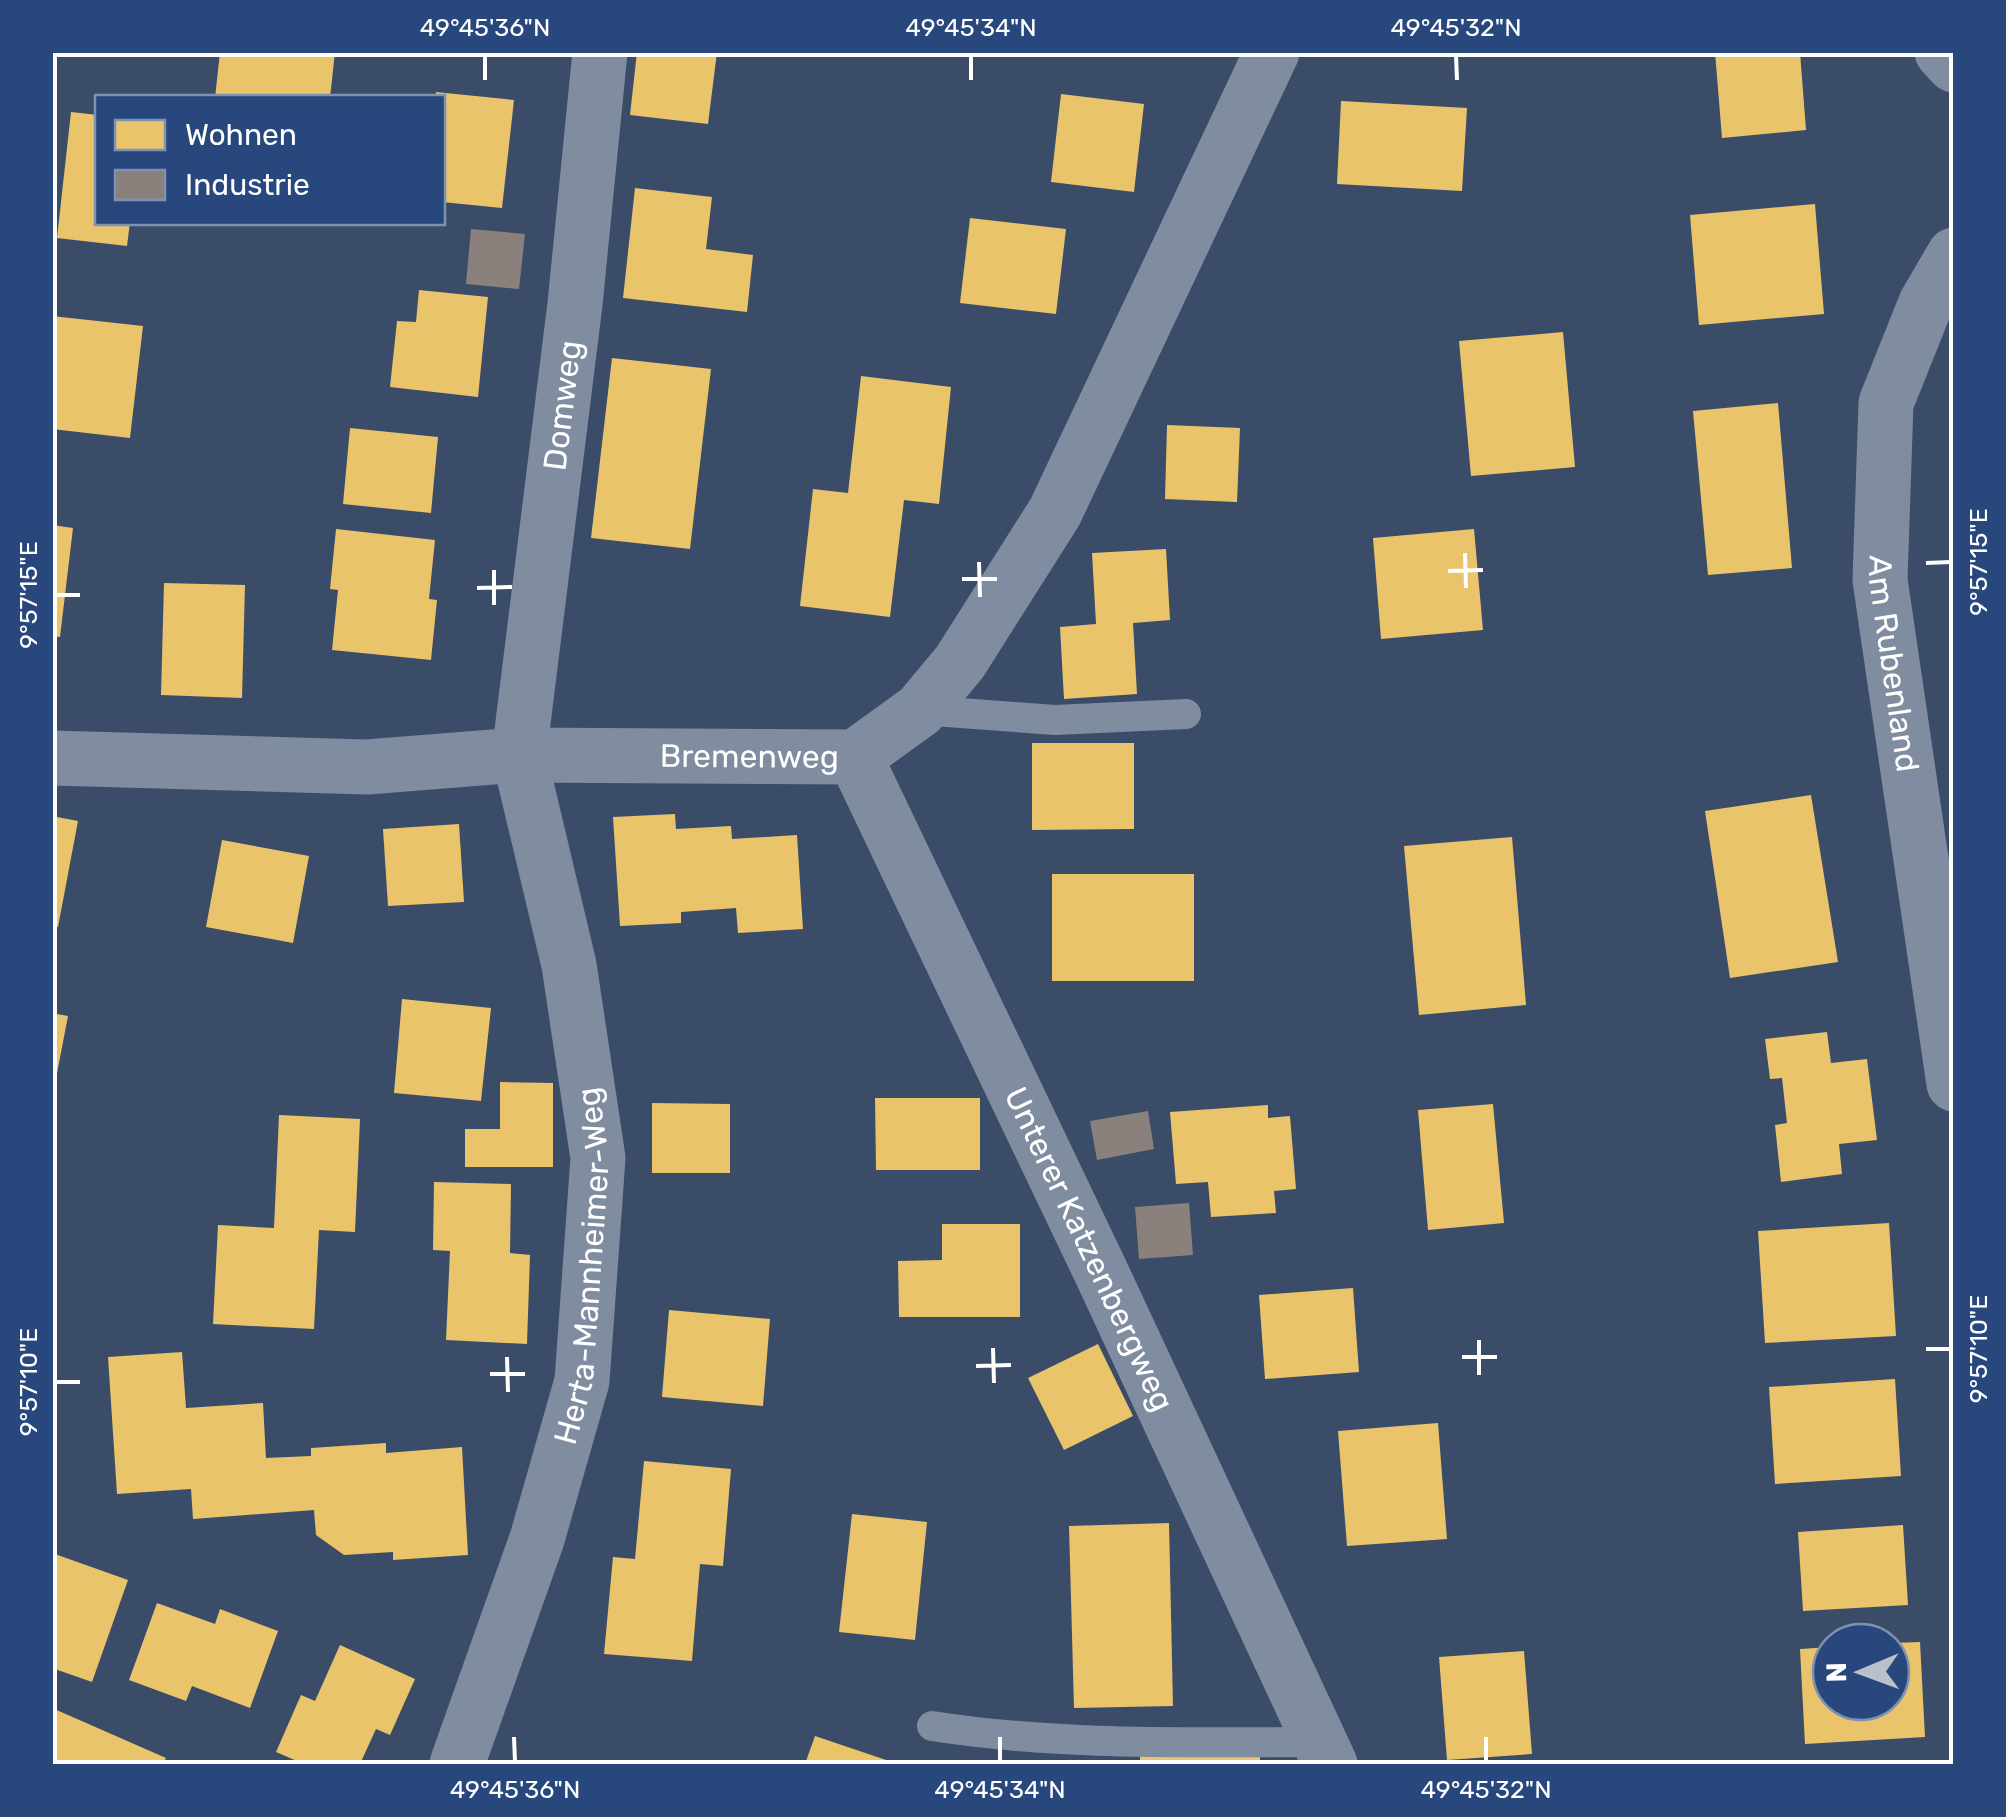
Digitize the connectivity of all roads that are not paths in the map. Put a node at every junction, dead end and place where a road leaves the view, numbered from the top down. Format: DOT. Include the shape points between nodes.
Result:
graph roads {
  1 [pos="600,52"];
  2 [pos="1272,52"];
  3 [pos="1942,52"];
  4 [pos="1954,65"];
  5 [pos="1954,255"];
  6 [pos="920,710"];
  7 [pos="1186,714"];
  8 [pos="519,755"];
  9 [pos="855,757"];
  10 [pos="52,758"];
  11 [pos="1954,1084"];
  12 [pos="932,1726"];
  13 [pos="1324,1753"];
  14 [pos="456,1764"];
  1 -- 8 [label="street, Domweg"];
  2 -- 6 [label="street, Bremenweg" via="1055,512 960,662"];
  3 -- 4 [label="street"];
  5 -- 11 [label="street, Am Rubenland" via="1926,303 1886,403 1880,580"];
  6 -- 7 [label="lane" via="1055,720"];
  6 -- 9 [label="street, Bremenweg"];
  8 -- 9 [label="street, Bremenweg"];
  8 -- 10 [label="street, Bremenweg" via="367,768"];
  8 -- 14 [label="street, Herta-Mannheimer-Weg" via="569,965 598,1158 582,1380 537,1539"];
  9 -- 13 [label="street, Unterer Katzenbergweg"];
  12 -- 13 [label="lane, Unterer Katzenbergweg" via="1006,1738"];
}
